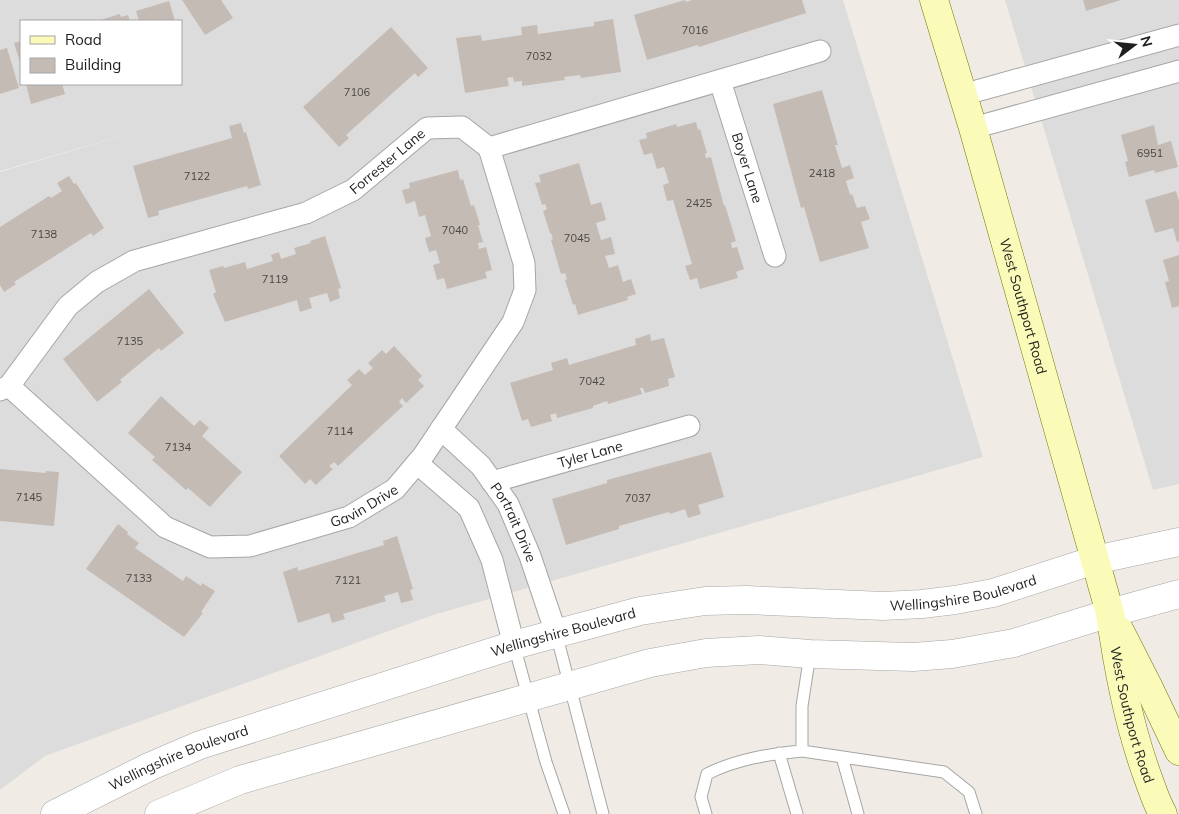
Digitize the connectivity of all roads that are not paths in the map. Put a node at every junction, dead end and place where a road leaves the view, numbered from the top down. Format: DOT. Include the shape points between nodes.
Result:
graph roads {
  1 [pos="934,0"];
  2 [pos="1179,35"];
  3 [pos="820,51"];
  4 [pos="1179,71"];
  5 [pos="720,81"];
  6 [pos="962,95"];
  7 [pos="973,128"];
  8 [pos="489,148"];
  9 [pos="775,256"];
  10 [pos="4,388"];
  11 [pos="689,426"];
  12 [pos="441,429"];
  13 [pos="417,463"];
  14 [pos="492,482"];
  15 [pos="1179,542"];
  16 [pos="1095,560"];
  17 [pos="1179,594"];
  18 [pos="1110,613"];
  19 [pos="556,633"];
  20 [pos="514,645"];
  21 [pos="810,654"];
  22 [pos="570,686"];
  23 [pos="529,698"];
  24 [pos="802,751"];
  25 [pos="1179,751"];
  26 [pos="779,753"];
  27 [pos="842,757"];
  28 [pos="783,770"];
  29 [pos="973,810"];
  30 [pos="55,814"];
  31 [pos="158,814"];
  32 [pos="564,814"];
  33 [pos="603,814"];
  34 [pos="706,814"];
  35 [pos="791,814"];
  36 [pos="797,814"];
  37 [pos="858,814"];
  38 [pos="1163,814"];
  1 -- 6 [label="main road, West Southport Road"];
  2 -- 6 [label="street"];
  3 -- 5 [label="street"];
  4 -- 7 [label="street"];
  5 -- 8 [label="street"];
  5 -- 9 [label="street, Boyer Lane"];
  6 -- 7 [label="main road, West Southport Road"];
  7 -- 16 [label="main road, West Southport Road"];
  8 -- 10 [label="street, Forrester Lane" via="462,127 427,128 353,190 306,213 134,261 97,282 68,306"];
  8 -- 12 [label="street, Gavin Drive" via="524,263 525,290 512,322"];
  10 -- 13 [label="street, Gavin Drive" via="165,527 210,547 250,546 349,517 395,489"];
  11 -- 14 [label="street, Tyler Lane"];
  12 -- 13 [label="street, Gavin Drive"];
  12 -- 14 [label="street, Portrait Drive"];
  13 -- 20 [label="street" via="470,508 492,560"];
  14 -- 19 [label="street, Portrait Drive" via="508,504"];
  15 -- 16 [label="street, Wellingshire Boulevard"];
  16 -- 18 [label="main road, West Southport Road"];
  16 -- 19 [label="street, Wellingshire Boulevard" via="993,593 955,600 883,606 746,600 705,602 640,611"];
  17 -- 18 [label="street"];
  18 -- 21 [label="street" via="1014,643 952,654 913,657"];
  18 -- 25 [label="main road, West Southport Road"];
  18 -- 38 [label="main road, West Southport Road" via="1128,714"];
  19 -- 20 [label="street, Wellingshire Boulevard"];
  19 -- 22 [label="lane"];
  20 -- 23 [label="lane"];
  20 -- 30 [label="street, Wellingshire Boulevard" via="200,745"];
  21 -- 22 [label="street" via="759,650 706,653 650,663"];
  21 -- 24 [label="lane" via="802,706"];
  22 -- 23 [label="street"];
  22 -- 33 [label="lane"];
  23 -- 31 [label="street" via="240,780"];
  23 -- 32 [label="lane"];
  24 -- 26 [label="lane"];
  24 -- 27 [label="lane"];
  26 -- 28 [label="lane"];
  26 -- 34 [label="lane" via="727,764 707,774 701,797"];
  27 -- 29 [label="lane" via="944,772 969,792"];
  27 -- 37 [label="lane"];
  28 -- 35 [label="lane" via="782,783"];
  28 -- 36 [label="lane"];
}
